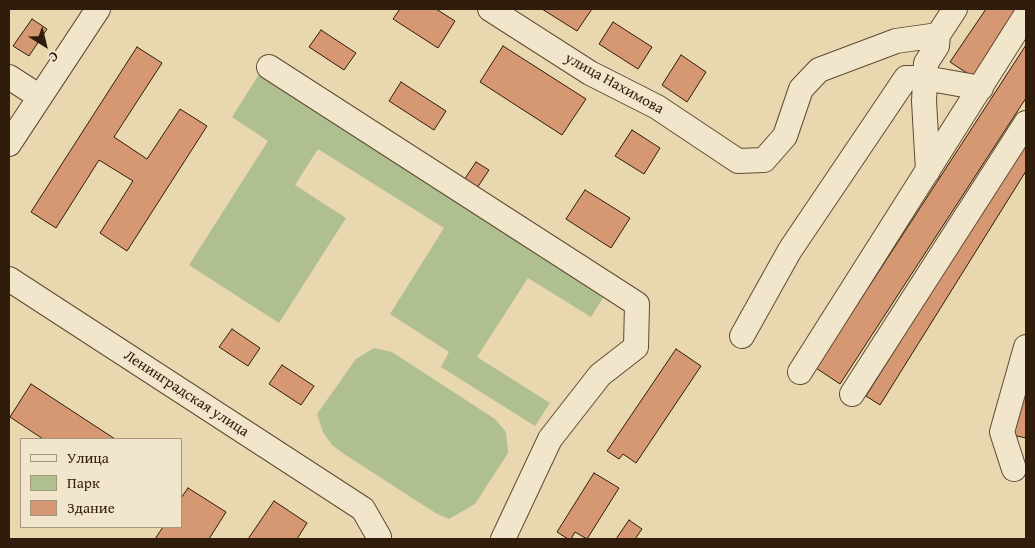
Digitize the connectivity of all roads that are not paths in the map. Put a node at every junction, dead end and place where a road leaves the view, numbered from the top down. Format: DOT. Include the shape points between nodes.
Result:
graph roads {
  1 [pos="98,9"];
  2 [pos="490,9"];
  3 [pos="955,9"];
  4 [pos="1026,15"];
  5 [pos="938,35"];
  6 [pos="269,67"];
  7 [pos="9,77"];
  8 [pos="925,78"];
  9 [pos="981,88"];
  10 [pos="40,97"];
  11 [pos="1026,123"];
  12 [pos="9,144"];
  13 [pos="928,171"];
  14 [pos="9,279"];
  15 [pos="742,336"];
  16 [pos="1026,347"];
  17 [pos="800,372"];
  18 [pos="852,394"];
  19 [pos="1014,469"];
  20 [pos="381,539"];
  21 [pos="504,539"];
  1 -- 10 [label="street"];
  2 -- 5 [label="street, улица Нахимова" via="590,73 657,107 738,161 764,160 785,136 801,89 819,70 896,41"];
  3 -- 5 [label="street"];
  4 -- 9 [label="street"];
  5 -- 8 [label="street" via="937,46 926,63"];
  6 -- 21 [label="street" via="637,304 636,347 600,375 550,440"];
  7 -- 10 [label="street"];
  8 -- 9 [label="street"];
  8 -- 13 [label="street"];
  8 -- 15 [label="street" via="906,78 790,250"];
  9 -- 13 [label="street"];
  10 -- 12 [label="street"];
  11 -- 18 [label="street"];
  13 -- 17 [label="street"];
  14 -- 20 [label="street, Ленинградская улица" via="363,509"];
  16 -- 19 [label="street" via="1002,432"];
}
